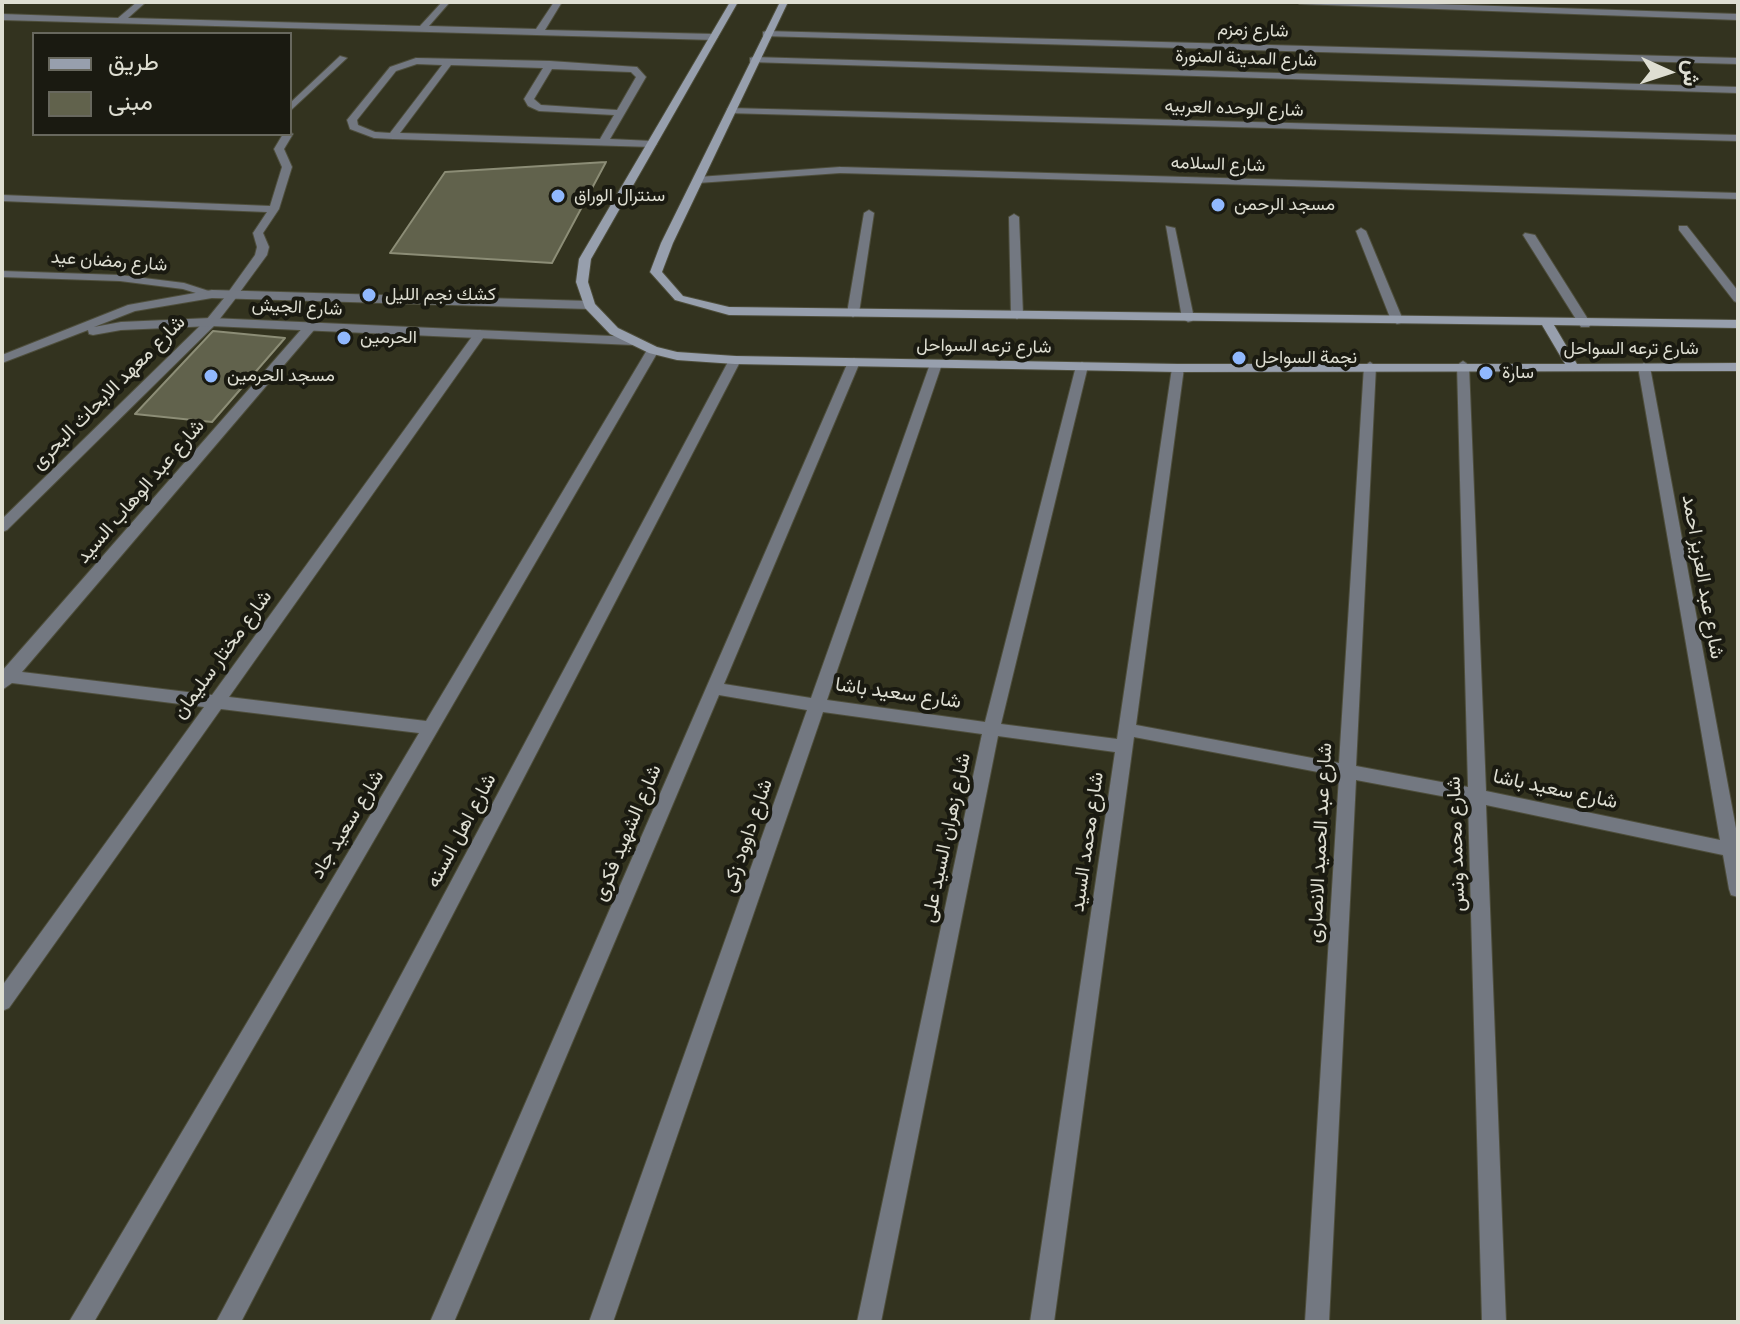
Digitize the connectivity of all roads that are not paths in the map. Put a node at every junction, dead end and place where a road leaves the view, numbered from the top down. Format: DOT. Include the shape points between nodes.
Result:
graph roads {
  1 [pos="142,2"];
  2 [pos="446,2"];
  3 [pos="558,2"];
  4 [pos="734,2"];
  5 [pos="784,2"];
  6 [pos="1300,2"];
  7 [pos="12,9"];
  8 [pos="2,16"];
  9 [pos="1738,17"];
  10 [pos="120,20"];
  11 [pos="422,29"];
  12 [pos="539,32"];
  13 [pos="766,34"];
  14 [pos="714,37"];
  15 [pos="343,58"];
  16 [pos="753,60"];
  17 [pos="449,61"];
  18 [pos="1738,61"];
  19 [pos="550,64"];
  20 [pos="1738,90"];
  21 [pos="292,106"];
  22 [pos="730,111"];
  23 [pos="621,113"];
  24 [pos="287,136"];
  25 [pos="393,136"];
  26 [pos="1738,138"];
  27 [pos="603,142"];
  28 [pos="652,144"];
  29 [pos="698,180"];
  30 [pos="1738,196"];
  31 [pos="5,200"];
  32 [pos="274,209"];
  33 [pos="869,213"];
  34 [pos="1014,217"];
  35 [pos="1170,228"];
  36 [pos="1683,228"];
  37 [pos="1361,231"];
  38 [pos="1529,235"];
  39 [pos="2,274"];
  40 [pos="212,294"];
  41 [pos="233,294"];
  42 [pos="1738,299"];
  43 [pos="589,305"];
  44 [pos="853,313"];
  45 [pos="1017,315"];
  46 [pos="1188,318"];
  47 [pos="1397,320"];
  48 [pos="211,322"];
  49 [pos="1547,324"];
  50 [pos="1585,324"];
  51 [pos="1738,324"];
  52 [pos="310,327"];
  53 [pos="480,334"];
  54 [pos="56,338"];
  55 [pos="633,341"];
  56 [pos="653,350"];
  57 [pos="2,359"];
  58 [pos="735,360"];
  59 [pos="854,362"];
  60 [pos="936,364"];
  61 [pos="1463,365"];
  62 [pos="1082,366"];
  63 [pos="1370,366"];
  64 [pos="1573,367"];
  65 [pos="1644,367"];
  66 [pos="1738,367"];
  67 [pos="1178,368"];
  68 [pos="2,527"];
  69 [pos="4,679"];
  70 [pos="714,688"];
  71 [pos="218,701"];
  72 [pos="816,705"];
  73 [pos="431,728"];
  74 [pos="991,729"];
  75 [pos="1124,738"];
  76 [pos="1347,771"];
  77 [pos="1477,796"];
  78 [pos="1734,850"];
  79 [pos="1738,889"];
  80 [pos="2,1002"];
  81 [pos="81,1322"];
  82 [pos="228,1322"];
  83 [pos="442,1322"];
  84 [pos="601,1322"];
  85 [pos="869,1322"];
  86 [pos="1042,1322"];
  87 [pos="1317,1322"];
  88 [pos="1494,1322"];
  1 -- 10 [label="street"];
  2 -- 11 [label="street"];
  3 -- 12 [label="street"];
  4 -- 14 [label="main road"];
  5 -- 13 [label="main road, شارع ترعه السواحل"];
  6 -- 9 [label="street"];
  7 -- 8 [label="street"];
  8 -- 10 [label="street"];
  10 -- 11 [label="street"];
  11 -- 12 [label="street"];
  12 -- 14 [label="street"];
  13 -- 16 [label="main road, شارع ترعه السواحل"];
  13 -- 18 [label="street, شارع زمزم"];
  14 -- 28 [label="main road"];
  15 -- 21 [label="street"];
  16 -- 20 [label="street, شارع المدينة المنورة"];
  16 -- 22 [label="main road, شارع ترعه السواحل"];
  17 -- 19 [label="street"];
  17 -- 25 [label="street"];
  17 -- 25 [label="street" via="416,61 393,69 352,120 361,132"];
  19 -- 23 [label="street" via="640,72"];
  19 -- 23 [label="street" via="531,104"];
  22 -- 26 [label="street, شارع الوحده العربيه"];
  22 -- 29 [label="main road, شارع ترعه السواحل"];
  23 -- 27 [label="street"];
  24 -- 32 [label="street, شارع معهد الابحاث البحرى" via="279,149 287,167"];
  25 -- 27 [label="street"];
  27 -- 28 [label="street"];
  28 -- 43 [label="main road" via="585,259 582,282"];
  29 -- 30 [label="street, شارع السلامه" via="840,170"];
  29 -- 44 [label="main road, شارع ترعه السواحل" via="656,272 679,298 729,311"];
  31 -- 32 [label="street"];
  32 -- 41 [label="street, شارع معهد الابحاث البحرى" via="259,227 261,255"];
  33 -- 44 [label="street"];
  34 -- 45 [label="street"];
  35 -- 46 [label="street"];
  36 -- 42 [label="street"];
  37 -- 47 [label="street"];
  38 -- 50 [label="street"];
  39 -- 40 [label="street, شارع رمضان عيد" via="120,278"];
  40 -- 41 [label="street, شارع الجيش"];
  40 -- 54 [label="street, شارع الجيش" via="132,308"];
  41 -- 43 [label="street, شارع الجيش"];
  41 -- 48 [label="street, شارع معهد الابحاث البحرى"];
  43 -- 55 [label="main road, شارع ترعه السواحل" via="614,331"];
  44 -- 45 [label="main road, شارع ترعه السواحل"];
  45 -- 46 [label="main road, شارع ترعه السواحل"];
  46 -- 47 [label="main road, شارع ترعه السواحل"];
  47 -- 49 [label="main road, شارع ترعه السواحل"];
  48 -- 52 [label="street, شارع الجيش"];
  48 -- 54 [label="street, شارع الجيش" via="121,326"];
  48 -- 68 [label="street, شارع معهد الابحاث البحرى"];
  49 -- 50 [label="main road, شارع ترعه السواحل"];
  49 -- 64 [label="main road"];
  50 -- 51 [label="main road, شارع ترعه السواحل"];
  52 -- 53 [label="street, شارع الجيش"];
  52 -- 69 [label="street, شارع عبد الوهاب السيد"];
  53 -- 55 [label="street, شارع الجيش"];
  53 -- 71 [label="street, شارع مختار سليمان"];
  54 -- 57 [label="street, شارع الجيش"];
  55 -- 56 [label="main road, شارع ترعه السواحل"];
  56 -- 58 [label="main road, شارع ترعه السواحل"];
  56 -- 73 [label="street, شارع سعيد جاد"];
  58 -- 59 [label="main road, شارع ترعه السواحل"];
  58 -- 82 [label="street, شارع اهل السنه"];
  59 -- 60 [label="main road, شارع ترعه السواحل"];
  59 -- 70 [label="street, شارع الشهيد فكرى"];
  60 -- 62 [label="main road, شارع ترعه السواحل"];
  60 -- 72 [label="street, شارع داوود زكى"];
  61 -- 63 [label="main road, شارع ترعه السواحل"];
  61 -- 64 [label="main road, شارع ترعه السواحل"];
  61 -- 77 [label="street, شارع محمد ونس"];
  62 -- 67 [label="main road, شارع ترعه السواحل"];
  62 -- 74 [label="street, شارع زهران السيد على"];
  63 -- 67 [label="main road, شارع ترعه السواحل"];
  63 -- 76 [label="street, شارع عبد الحميد الانصارى"];
  64 -- 65 [label="main road, شارع ترعه السواحل"];
  65 -- 66 [label="main road, شارع ترعه السواحل"];
  65 -- 78 [label="street, شارع عبد العزيز احمد"];
  67 -- 75 [label="street, شارع محمد السيد"];
  69 -- 71 [label="street"];
  70 -- 72 [label="street, شارع سعيد باشا"];
  70 -- 83 [label="street, شارع الشهيد فكرى"];
  71 -- 73 [label="street"];
  71 -- 80 [label="street, شارع مختار سليمان"];
  72 -- 74 [label="street, شارع سعيد باشا"];
  72 -- 84 [label="street, شارع داوود زكى"];
  73 -- 81 [label="street, شارع سعيد جاد"];
  74 -- 75 [label="street, شارع سعيد باشا"];
  74 -- 85 [label="street, شارع زهران السيد على"];
  75 -- 76 [label="street, شارع سعيد باشا"];
  75 -- 86 [label="street, شارع محمد السيد"];
  76 -- 77 [label="street, شارع سعيد باشا"];
  76 -- 87 [label="street, شارع عبد الحميد الانصارى"];
  77 -- 78 [label="street, شارع سعيد باشا"];
  77 -- 88 [label="street, شارع محمد ونس"];
  78 -- 79 [label="street, شارع عبد العزيز احمد"];
}
